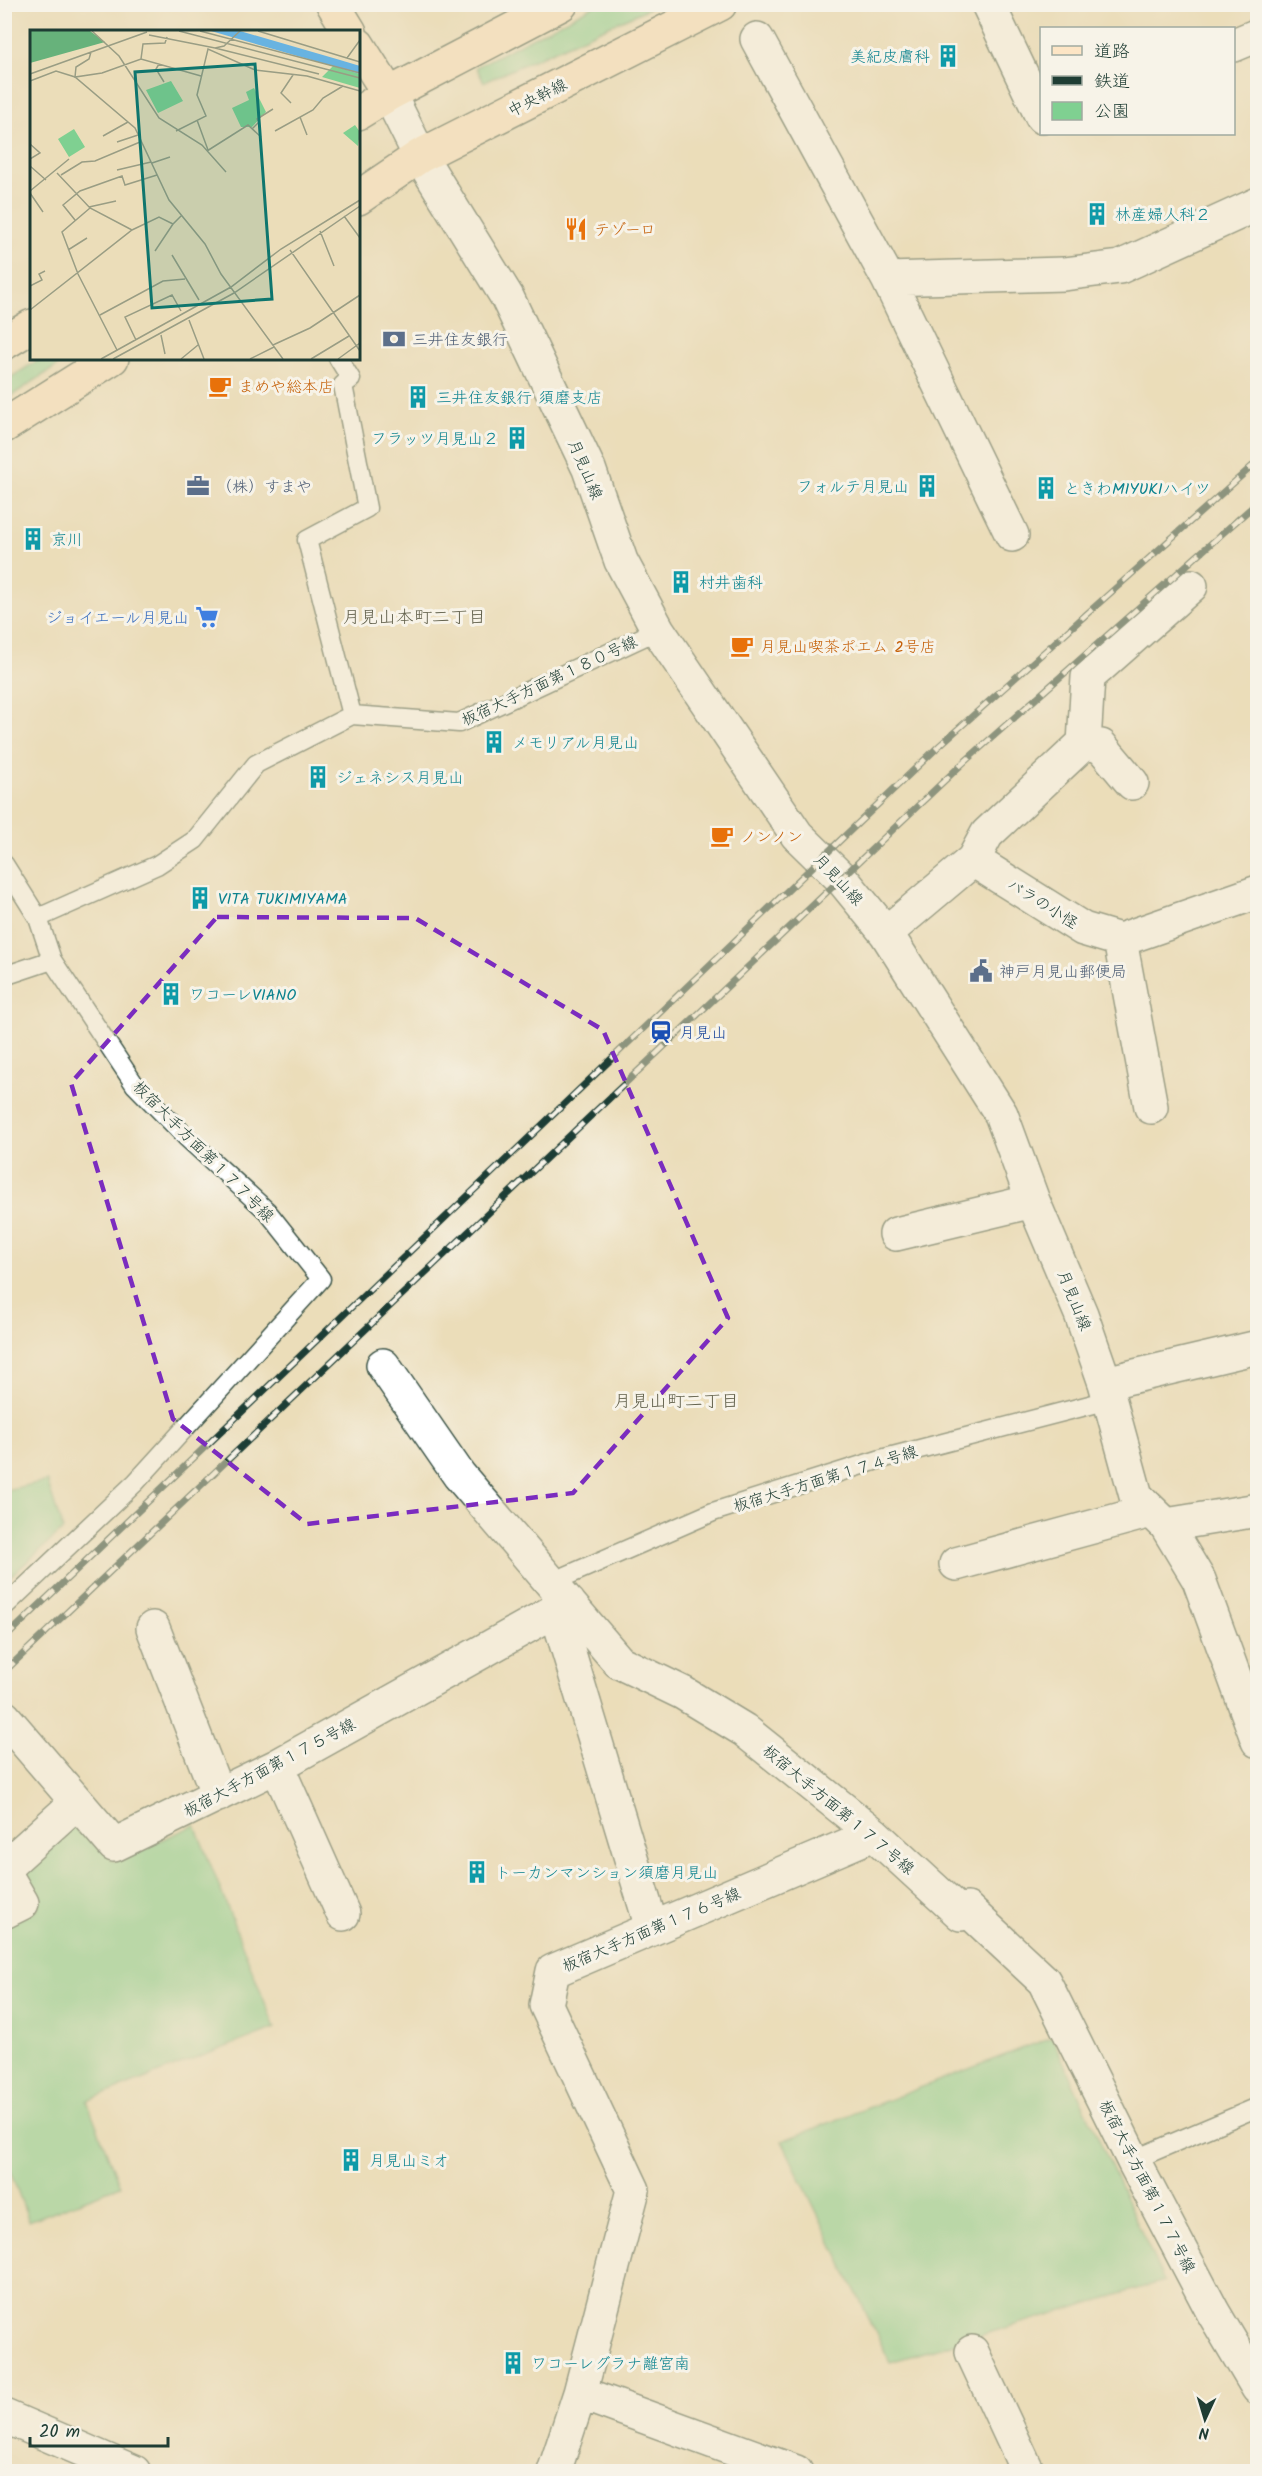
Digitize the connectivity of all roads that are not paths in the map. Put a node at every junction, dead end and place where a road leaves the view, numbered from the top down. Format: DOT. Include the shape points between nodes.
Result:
graph roads {
  1 [pos="333,4"];
  2 [pos="561,4"];
  3 [pos="720,4"];
  4 [pos="988,4"];
  5 [pos="349,30"];
  6 [pos="1257,35"];
  7 [pos="757,39"];
  8 [pos="1235,44"];
  9 [pos="360,48"];
  10 [pos="389,94"];
  11 [pos="360,112"];
  12 [pos="1040,115"];
  13 [pos="420,156"];
  14 [pos="360,197"];
  15 [pos="1257,204"];
  16 [pos="888,279"];
  17 [pos="30,327"];
  18 [pos="4,344"];
  19 [pos="108,360"];
  20 [pos="339,360"];
  21 [pos="4,426"];
  22 [pos="1012,535"];
  23 [pos="1191,586"];
  24 [pos="658,630"];
  25 [pos="352,715"];
  26 [pos="1084,743"];
  27 [pos="1132,783"];
  28 [pos="973,860"];
  29 [pos="4,864"];
  30 [pos="1257,892"];
  31 [pos="38,918"];
  32 [pos="886,933"];
  33 [pos="1120,940"];
  34 [pos="52,960"];
  35 [pos="4,976"];
  36 [pos="1151,1107"];
  37 [pos="1033,1201"];
  38 [pos="896,1234"];
  39 [pos="1257,1347"];
  40 [pos="383,1365"];
  41 [pos="1107,1391"];
  42 [pos="1257,1510"];
  43 [pos="1159,1518"];
  44 [pos="956,1564"];
  45 [pos="558,1598"];
  46 [pos="4,1607"];
  47 [pos="153,1628"];
  48 [pos="4,1718"];
  49 [pos="1257,1740"];
  50 [pos="276,1766"];
  51 [pos="218,1795"];
  52 [pos="77,1802"];
  53 [pos="874,1834"];
  54 [pos="4,1870"];
  55 [pos="4,1912"];
  56 [pos="343,1914"];
  57 [pos="652,1928"];
  58 [pos="1257,2107"];
  59 [pos="1133,2160"];
  60 [pos="972,2352"];
  61 [pos="1257,2388"];
  62 [pos="580,2393"];
  63 [pos="4,2416"];
  64 [pos="134,2472"];
  65 [pos="554,2472"];
  66 [pos="796,2472"];
  67 [pos="1028,2472"];
  1 -- 5 [label="street"];
  2 -- 10 [label="street"];
  3 -- 13 [label="street, 中央幹線"];
  4 -- 12 [label="street"];
  6 -- 8 [label="street"];
  7 -- 16 [label="street"];
  9 -- 10 [label="street, 月見山線"];
  10 -- 11 [label="street"];
  10 -- 13 [label="street, 月見山線"];
  13 -- 14 [label="street, 中央幹線"];
  13 -- 24 [label="street, 月見山線" via="507,297 589,469 621,561"];
  15 -- 16 [label="street" via="1120,267 1064,274"];
  16 -- 22 [label="street"];
  17 -- 18 [label="street"];
  19 -- 21 [label="street"];
  20 -- 25 [label="lane" via="351,379 343,385 367,508 307,540"];
  23 -- 26 [label="street" via="1088,677"];
  24 -- 25 [label="lane, 板宿大手方面第１８０号線" via="459,723"];
  24 -- 32 [label="street, 月見山線" via="797,835 841,878"];
  25 -- 31 [label="lane" via="256,764 195,840 166,859"];
  26 -- 27 [label="street" via="1101,746"];
  26 -- 28 [label="street" via="987,834"];
  28 -- 32 [label="street"];
  28 -- 33 [label="street, バラの小怪" via="1083,928"];
  29 -- 31 [label="lane, 板宿大手方面第１７７号線"];
  30 -- 33 [label="street"];
  31 -- 34 [label="lane, 板宿大手方面第１７７号線"];
  32 -- 37 [label="street, 月見山線" via="1001,1114"];
  33 -- 36 [label="street"];
  34 -- 35 [label="lane"];
  34 -- 46 [label="lane, 板宿大手方面第１７７号線" via="135,1085 267,1211 321,1279 136,1482"];
  37 -- 38 [label="street"];
  37 -- 41 [label="street, 月見山線" via="1082,1314"];
  39 -- 41 [label="street"];
  40 -- 45 [label="street, 板宿大手方面第１７７号線" via="459,1475"];
  41 -- 43 [label="street, 月見山線" via="1136,1496"];
  41 -- 45 [label="lane, 板宿大手方面第１７４号線" via="713,1512"];
  42 -- 43 [label="street"];
  43 -- 44 [label="street"];
  43 -- 49 [label="street, 月見山線" via="1199,1580"];
  45 -- 50 [label="street, 板宿大手方面第１７５号線"];
  45 -- 53 [label="street, 板宿大手方面第１７７号線" via="619,1662 683,1693 744,1730"];
  45 -- 57 [label="street"];
  47 -- 51 [label="street"];
  48 -- 52 [label="street, 板宿大手方面第１７５号線"];
  50 -- 51 [label="street, 板宿大手方面第１７５号線"];
  50 -- 56 [label="street"];
  51 -- 52 [label="street, 板宿大手方面第１７５号線" via="114,1845"];
  52 -- 54 [label="street"];
  53 -- 57 [label="street, 板宿大手方面第１７６号線"];
  53 -- 59 [label="street, 板宿大手方面第１７７号線" via="960,1914 967,1910 1044,1981"];
  54 -- 55 [label="street" via="22,1904"];
  57 -- 62 [label="street, 板宿大手方面第１７６号線" via="553,1971 546,2005 633,2190"];
  58 -- 59 [label="lane"];
  59 -- 61 [label="street, 板宿大手方面第１７７号線"];
  60 -- 67 [label="street"];
  62 -- 65 [label="street, 板宿大手方面第１７６号線"];
  62 -- 66 [label="street"];
  63 -- 64 [label="street"];
}
